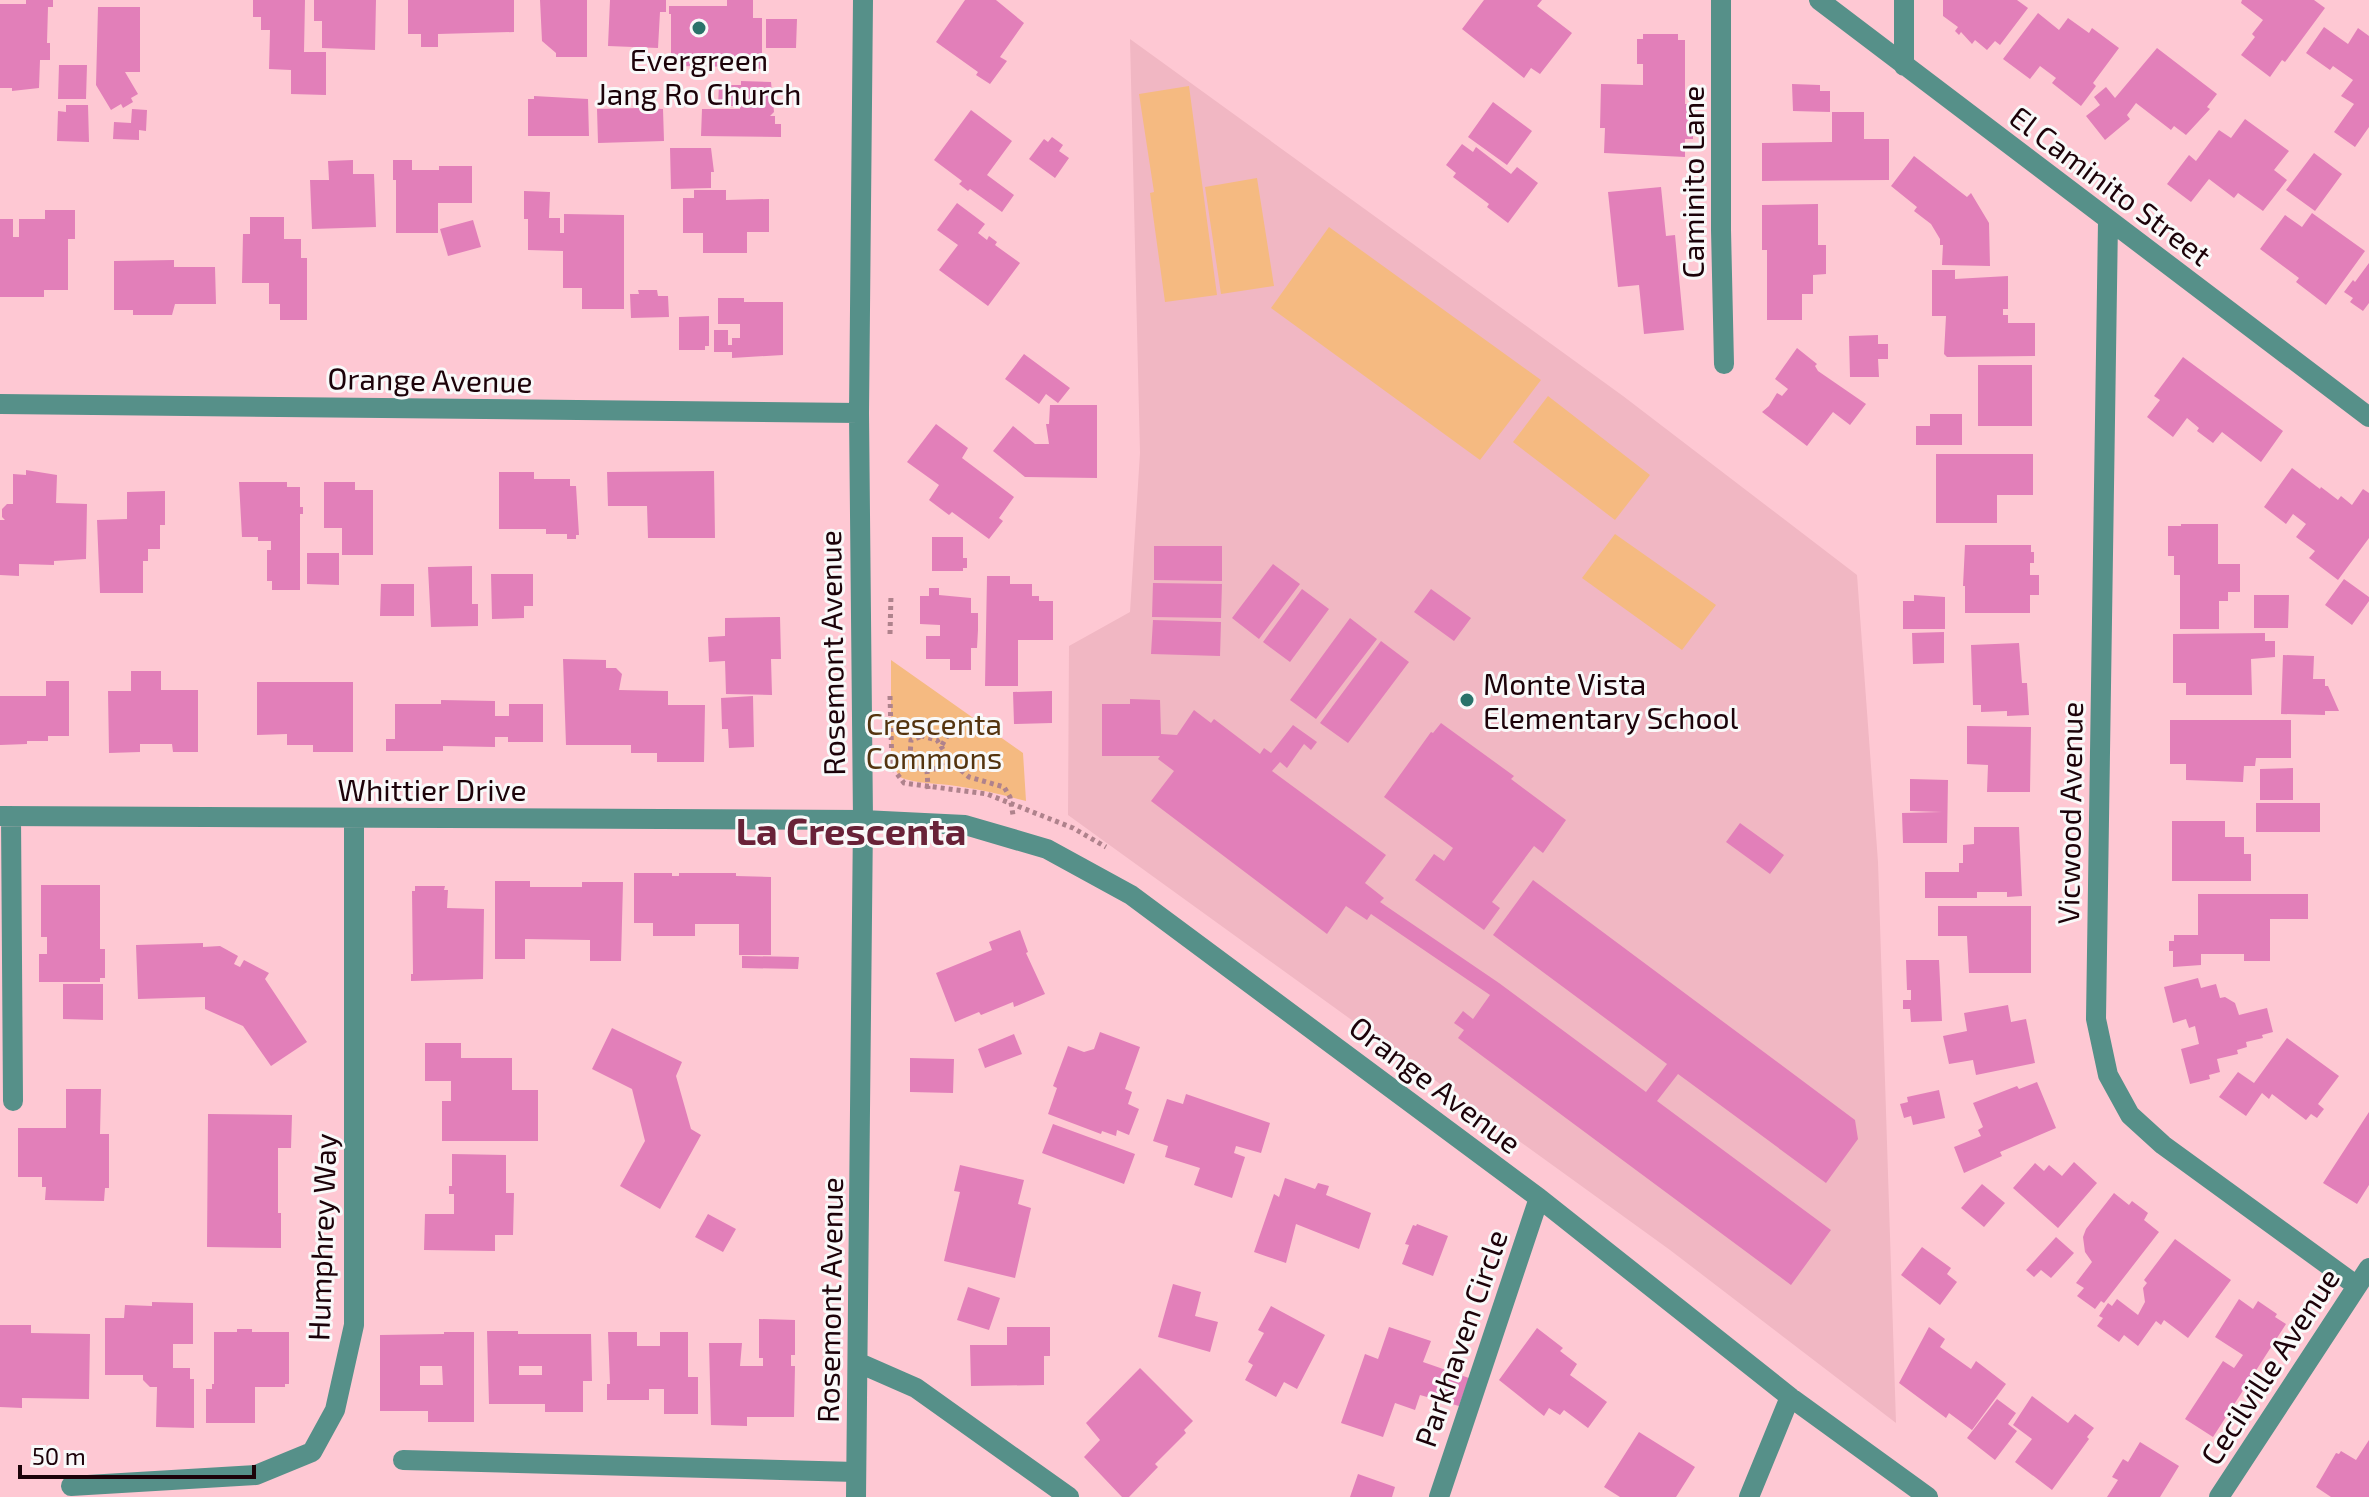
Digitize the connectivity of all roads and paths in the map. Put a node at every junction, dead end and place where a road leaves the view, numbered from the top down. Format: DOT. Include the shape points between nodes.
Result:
graph roads {
  1 [pos="863,0"];
  2 [pos="1721,0"];
  3 [pos="1819,0"];
  4 [pos="1904,0"];
  5 [pos="1904,66"];
  6 [pos="2108,221"];
  7 [pos="1724,364"];
  8 [pos="0,404"];
  9 [pos="859,413"];
  10 [pos="2369,417"];
  11 [pos="959,730"];
  12 [pos="924,736"];
  13 [pos="942,745"];
  14 [pos="947,753"];
  15 [pos="927,770"];
  16 [pos="928,787"];
  17 [pos="1010,797"];
  18 [pos="5,816"];
  19 [pos="354,819"];
  20 [pos="863,820"];
  21 [pos="1106,847"];
  22 [pos="13,1101"];
  23 [pos="1539,1198"];
  24 [pos="2369,1268"];
  25 [pos="2357,1286"];
  26 [pos="859,1363"];
  27 [pos="1790,1397"];
  28 [pos="403,1460"];
  29 [pos="856,1472"];
  30 [pos="71,1486"];
  31 [pos="856,1497"];
  32 [pos="1069,1497"];
  33 [pos="1439,1497"];
  34 [pos="1749,1497"];
  35 [pos="1928,1497"];
  36 [pos="2219,1497"];
  1 -- 9 [label="street, Rosemont Avenue"];
  2 -- 7 [label="street, Caminito Lane"];
  3 -- 5 [label="street, El Caminito Street"];
  4 -- 5 [label="street"];
  5 -- 6 [label="street, El Caminito Street"];
  6 -- 10 [label="street, El Caminito Street"];
  6 -- 25 [label="street, Vicwood Avenue" via="2096,1019 2108,1075 2130,1115 2163,1145"];
  8 -- 9 [label="street, Orange Avenue"];
  9 -- 20 [label="street, Rosemont Avenue"];
  11 -- 13 [label="path" via="949,733"];
  12 -- 13 [label="path"];
  12 -- 15 [label="path" via="911,740 909,751 916,767"];
  12 -- 16 [label="path" via="900,729 891,720 892,767 904,783"];
  13 -- 14 [label="path"];
  14 -- 15 [label="path" via="939,767"];
  14 -- 17 [label="path" via="969,777 1004,787"];
  15 -- 16 [label="path"];
  16 -- 21 [label="path" via="987,794"];
  18 -- 19 [label="street, Whittier Drive"];
  18 -- 22 [label="street"];
  19 -- 20 [label="street, Whittier Drive"];
  19 -- 30 [label="street, Humphrey Way" via="354,1325 335,1410 312,1452 256,1475"];
  20 -- 23 [label="street, Orange Avenue" via="965,825 1047,849 1131,895"];
  20 -- 26 [label="street, Rosemont Avenue"];
  23 -- 27 [label="street, Orange Avenue"];
  23 -- 33 [label="street, Parkhaven Circle"];
  24 -- 25 [label="street, Cecilville Avenue"];
  25 -- 36 [label="street, Cecilville Avenue"];
  26 -- 29 [label="street, Rosemont Avenue"];
  26 -- 32 [label="street" via="916,1388"];
  27 -- 34 [label="street"];
  27 -- 35 [label="street, Orange Avenue"];
  28 -- 29 [label="street"];
  29 -- 31 [label="street, Rosemont Avenue"];
}
